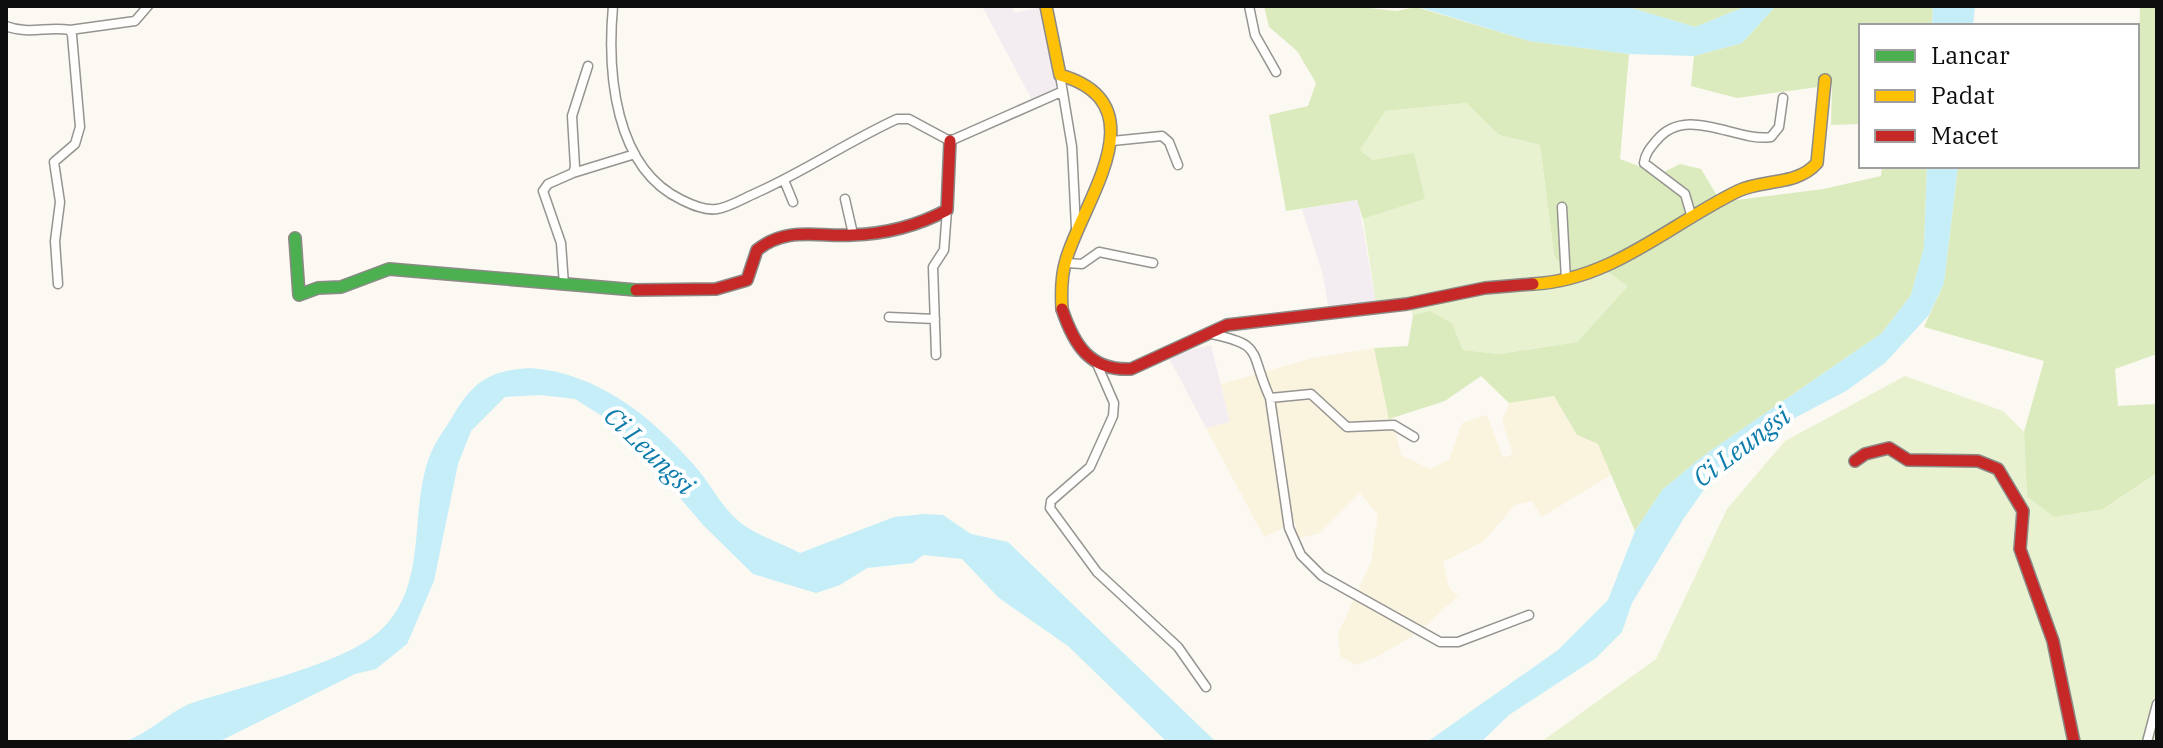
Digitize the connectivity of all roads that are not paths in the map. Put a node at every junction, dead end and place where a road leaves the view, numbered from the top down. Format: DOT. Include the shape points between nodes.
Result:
graph roads {
  1 [pos="148,6"];
  2 [pos="613,6"];
  3 [pos="1046,6"];
  4 [pos="1249,6"];
  5 [pos="6,26"];
  6 [pos="70,30"];
  7 [pos="588,66"];
  8 [pos="1276,72"];
  9 [pos="1060,75"];
  10 [pos="1825,80"];
  11 [pos="1061,92"];
  12 [pos="1783,98"];
  13 [pos="950,141"];
  14 [pos="1112,141"];
  15 [pos="635,154"];
  16 [pos="1178,165"];
  17 [pos="573,173"];
  18 [pos="784,180"];
  19 [pos="845,199"];
  20 [pos="793,202"];
  21 [pos="1562,207"];
  22 [pos="947,210"];
  23 [pos="1692,218"];
  24 [pos="1076,228"];
  25 [pos="853,234"];
  26 [pos="295,238"];
  27 [pos="1067,263"];
  28 [pos="1153,263"];
  29 [pos="1566,280"];
  30 [pos="58,284"];
  31 [pos="564,285"];
  32 [pos="889,317"];
  33 [pos="935,319"];
  34 [pos="1206,333"];
  35 [pos="936,355"];
  36 [pos="1097,364"];
  37 [pos="1270,398"];
  38 [pos="1414,437"];
  39 [pos="1855,461"];
  40 [pos="1529,615"];
  41 [pos="1206,687"];
  42 [pos="2157,704"];
  43 [pos="2074,742"];
  44 [pos="2147,742"];
  1 -- 6 [label="street" via="135,21"];
  2 -- 15 [label="street" via="609,50 622,120"];
  3 -- 9 [label="street"];
  4 -- 8 [label="street" via="1255,35"];
  5 -- 6 [label="street" via="26,32"];
  6 -- 30 [label="street" via="80,127 75,144 54,162 60,202 55,241"];
  7 -- 17 [label="street" via="572,116 577,158"];
  9 -- 11 [label="street"];
  9 -- 14 [label="street" via="1076,79 1102,101"];
  10 -- 23 [label="street" via="1813,169 1753,185"];
  11 -- 13 [label="street"];
  11 -- 24 [label="street" via="1072,147"];
  12 -- 23 [label="street" via="1779,127 1771,137 1696,125 1658,138 1644,156 1646,167 1685,194"];
  13 -- 18 [label="street" via="901,117"];
  13 -- 22 [label="street"];
  14 -- 16 [label="street" via="1162,136"];
  14 -- 24 [label="street"];
  15 -- 17 [label="street"];
  15 -- 18 [label="street" via="663,190 708,209"];
  17 -- 31 [label="street" via="543,191 561,243"];
  18 -- 20 [label="street"];
  19 -- 25 [label="street"];
  21 -- 29 [label="street"];
  22 -- 25 [label="street" via="890,231"];
  22 -- 33 [label="street" via="944,250 933,267"];
  23 -- 29 [label="street"];
  24 -- 27 [label="street"];
  25 -- 31 [label="street" via="795,231 773,239 757,250 747,280 725,288"];
  26 -- 31 [label="street" via="299,295 389,269"];
  27 -- 28 [label="street" via="1082,264 1099,252"];
  27 -- 36 [label="street" via="1060,293 1064,321"];
  29 -- 34 [label="street" via="1236,323"];
  32 -- 33 [label="street"];
  33 -- 35 [label="street"];
  34 -- 36 [label="street" via="1133,369"];
  34 -- 37 [label="street" via="1249,346"];
  36 -- 41 [label="street" via="1114,403 1113,416 1090,467 1051,501 1050,508 1097,572 1178,647"];
  37 -- 38 [label="street" via="1311,394 1347,427 1394,425"];
  37 -- 40 [label="street" via="1289,528 1301,555 1322,576 1440,642 1458,642"];
  39 -- 43 [label="street" via="1889,448 1908,460 1978,461 1998,469 2023,511 2020,549 2053,641"];
  42 -- 44 [label="street"];
}
